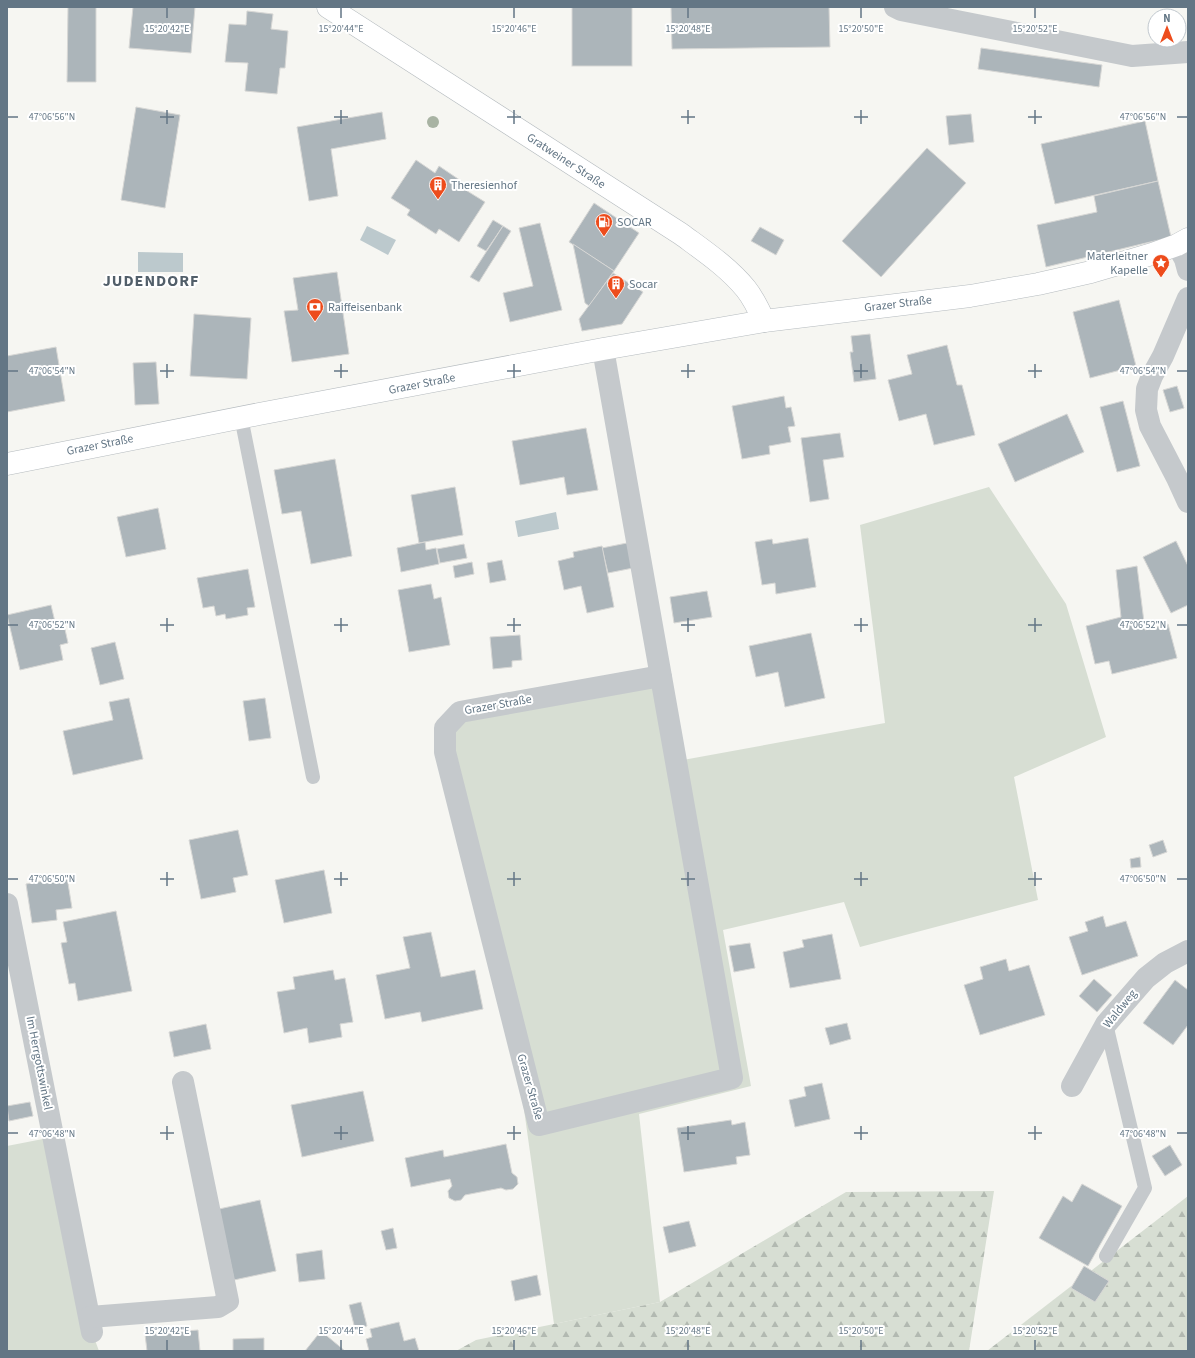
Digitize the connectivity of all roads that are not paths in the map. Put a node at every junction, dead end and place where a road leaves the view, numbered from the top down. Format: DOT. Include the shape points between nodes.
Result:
graph roads {
  1 [pos="328,7"];
  2 [pos="895,7"];
  3 [pos="1188,52"];
  4 [pos="1182,242"];
  5 [pos="1188,270"];
  6 [pos="1188,298"];
  7 [pos="764,321"];
  8 [pos="604,349"];
  9 [pos="241,417"];
  10 [pos="7,464"];
  11 [pos="1188,502"];
  12 [pos="661,676"];
  13 [pos="313,777"];
  14 [pos="7,904"];
  15 [pos="1188,951"];
  16 [pos="1106,1024"];
  17 [pos="183,1082"];
  18 [pos="1072,1086"];
  19 [pos="1106,1256"];
  1 -- 7 [label="main road, Gratweiner Straße" via="681,234 723,265 746,289"];
  2 -- 3 [label="street" via="1132,56"];
  4 -- 5 [label="street"];
  4 -- 7 [label="main road, Grazer Straße" via="1105,268 1038,284 970,296"];
  6 -- 11 [label="street" via="1147,389 1146,410 1150,426"];
  7 -- 8 [label="main road, Grazer Straße"];
  8 -- 9 [label="main road, Grazer Straße"];
  8 -- 12 [label="street, Grazer Straße"];
  9 -- 10 [label="main road, Grazer Straße"];
  9 -- 13 [label="lane"];
  12 -- 12 [label="street, Grazer Straße" via="732,1078 539,1126 445,752 445,728 460,712"];
  14 -- 17 [label="street, Im Herrgottswinkel" via="91,1324 218,1308 228,1301"];
  15 -- 16 [label="street, Waldweg" via="1165,963 1146,978"];
  16 -- 18 [label="street, Waldweg"];
  16 -- 19 [label="lane" via="1145,1188"];
}
